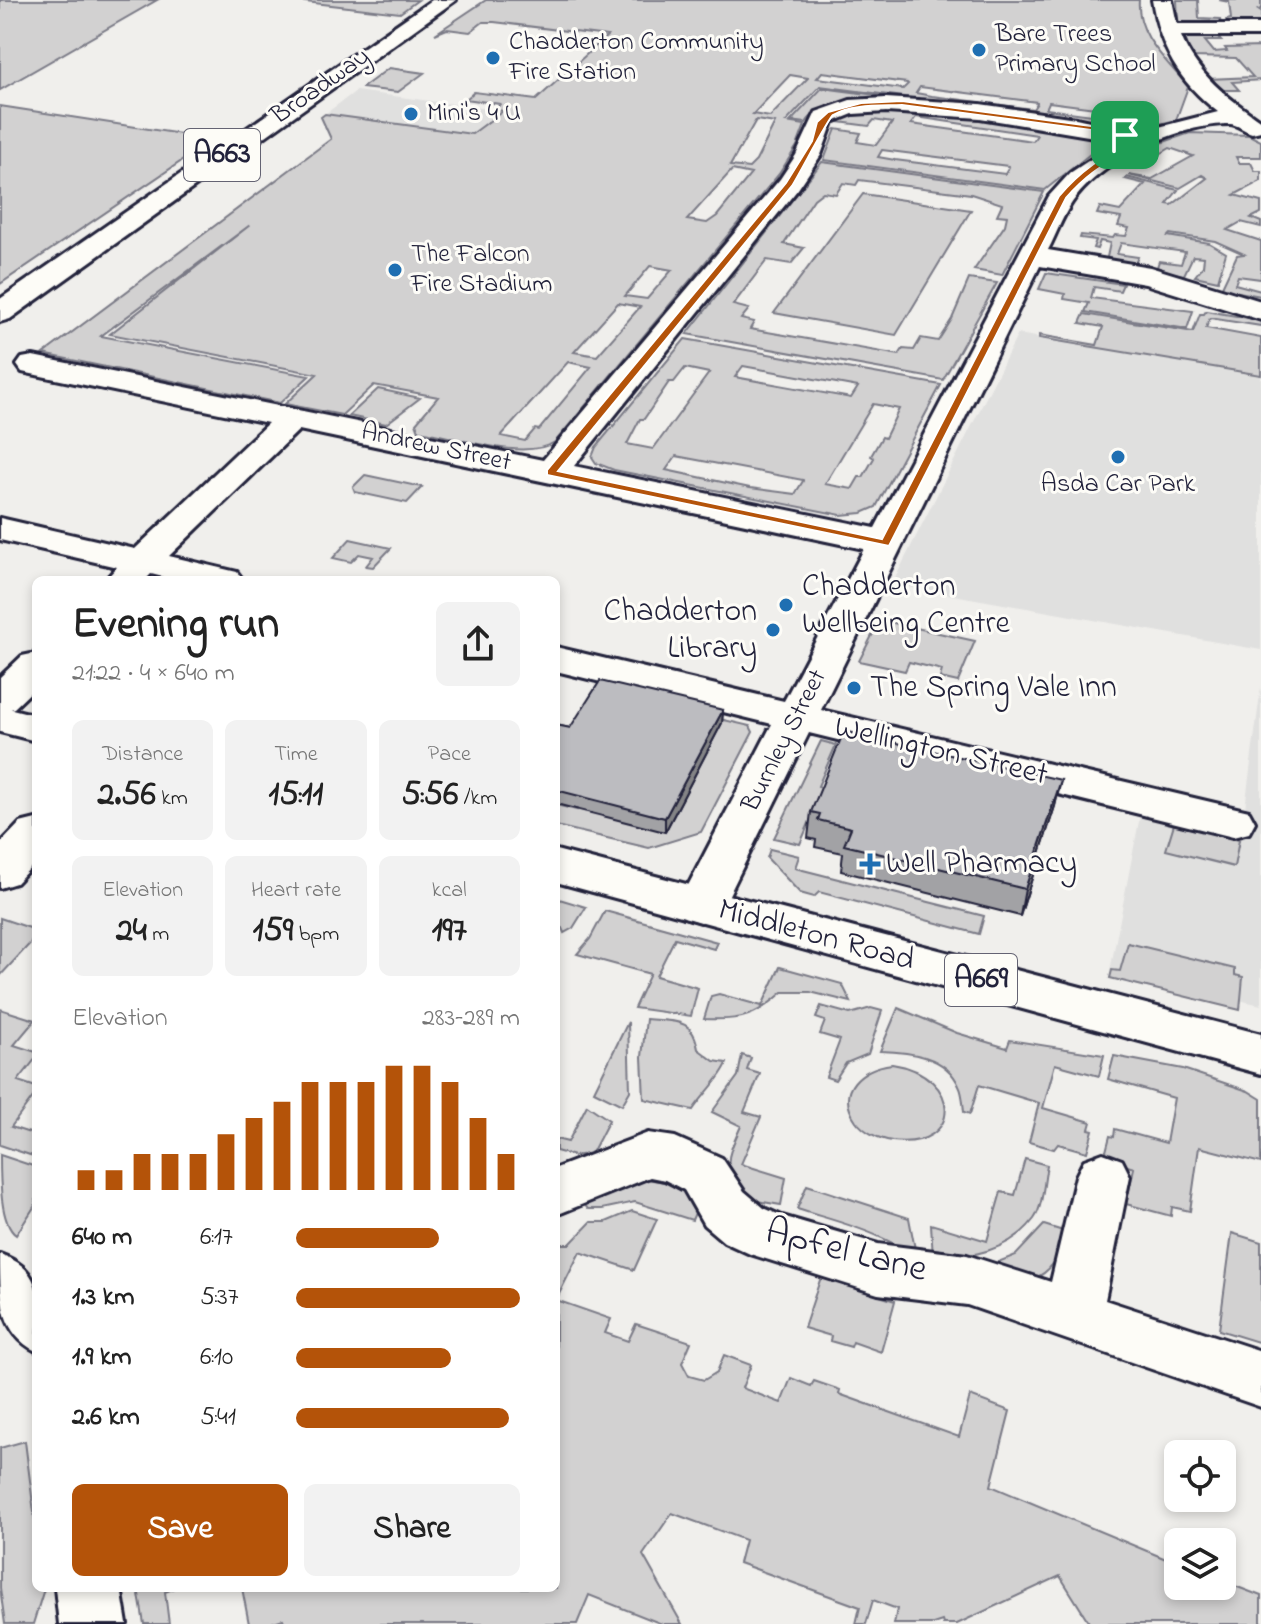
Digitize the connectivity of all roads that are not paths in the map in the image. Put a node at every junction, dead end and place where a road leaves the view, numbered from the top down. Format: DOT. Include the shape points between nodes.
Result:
graph roads {
  1 [pos="446,0"];
  2 [pos="1162,0"];
  3 [pos="1167,30"];
  4 [pos="1261,30"];
  5 [pos="1249,124"];
  6 [pos="1141,140"];
  7 [pos="1031,256"];
  8 [pos="1261,311"];
  9 [pos="0,313"];
  10 [pos="33,365"];
  11 [pos="292,419"];
  12 [pos="551,472"];
  13 [pos="0,529"];
  14 [pos="885,544"];
  15 [pos="135,571"];
  16 [pos="184,576"];
  17 [pos="560,660"];
  18 [pos="32,669"];
  19 [pos="0,699"];
  20 [pos="797,718"];
  21 [pos="0,719"];
  22 [pos="32,727"];
  23 [pos="1233,822"];
  24 [pos="32,838"];
  25 [pos="560,867"];
  26 [pos="0,872"];
  27 [pos="701,905"];
  28 [pos="1261,1054"];
  29 [pos="1103,1176"];
  30 [pos="560,1190"];
  31 [pos="0,1279"];
  32 [pos="1072,1316"];
  33 [pos="32,1320"];
  34 [pos="1261,1379"];
  35 [pos="89,1592"];
  36 [pos="93,1624"];
  1 -- 9 [label="main road, Broadway / A663"];
  2 -- 3 [label="main road"];
  3 -- 4 [label="main road"];
  3 -- 5 [label="main road" via="1176,54 1195,79"];
  5 -- 6 [label="main road, Burnley Street" via="1182,127"];
  6 -- 7 [label="main road, Burnley Street" via="1108,156 1070,186"];
  6 -- 12 [label="main road" via="1091,128 902,103 830,113 789,184"];
  7 -- 8 [label="main road" via="1140,274"];
  7 -- 14 [label="main road, Burnley Street"];
  10 -- 11 [label="main road, Andrew Street"];
  11 -- 12 [label="main road, Andrew Street"];
  11 -- 15 [label="main road"];
  12 -- 14 [label="main road, Andrew Street"];
  13 -- 15 [label="main road"];
  14 -- 20 [label="main road, Burnley Street"];
  15 -- 16 [label="main road"];
  17 -- 20 [label="main road, Wellington Street"];
  18 -- 19 [label="main road"];
  20 -- 23 [label="main road, Wellington Street"];
  20 -- 27 [label="main road, Burnley Street"];
  21 -- 22 [label="main road"];
  24 -- 26 [label="main road"];
  25 -- 27 [label="main road, Middleton Road / A669"];
  27 -- 28 [label="main road, Middleton Road / A669"];
  29 -- 32 [label="main road"];
  30 -- 32 [label="main road, Apfel Lane" via="648,1155 675,1159 703,1174 724,1208 744,1225 770,1237 878,1269 967,1280"];
  31 -- 33 [label="main road"];
  32 -- 34 [label="main road, Apfel Lane"];
  35 -- 36 [label="main road"];
}
